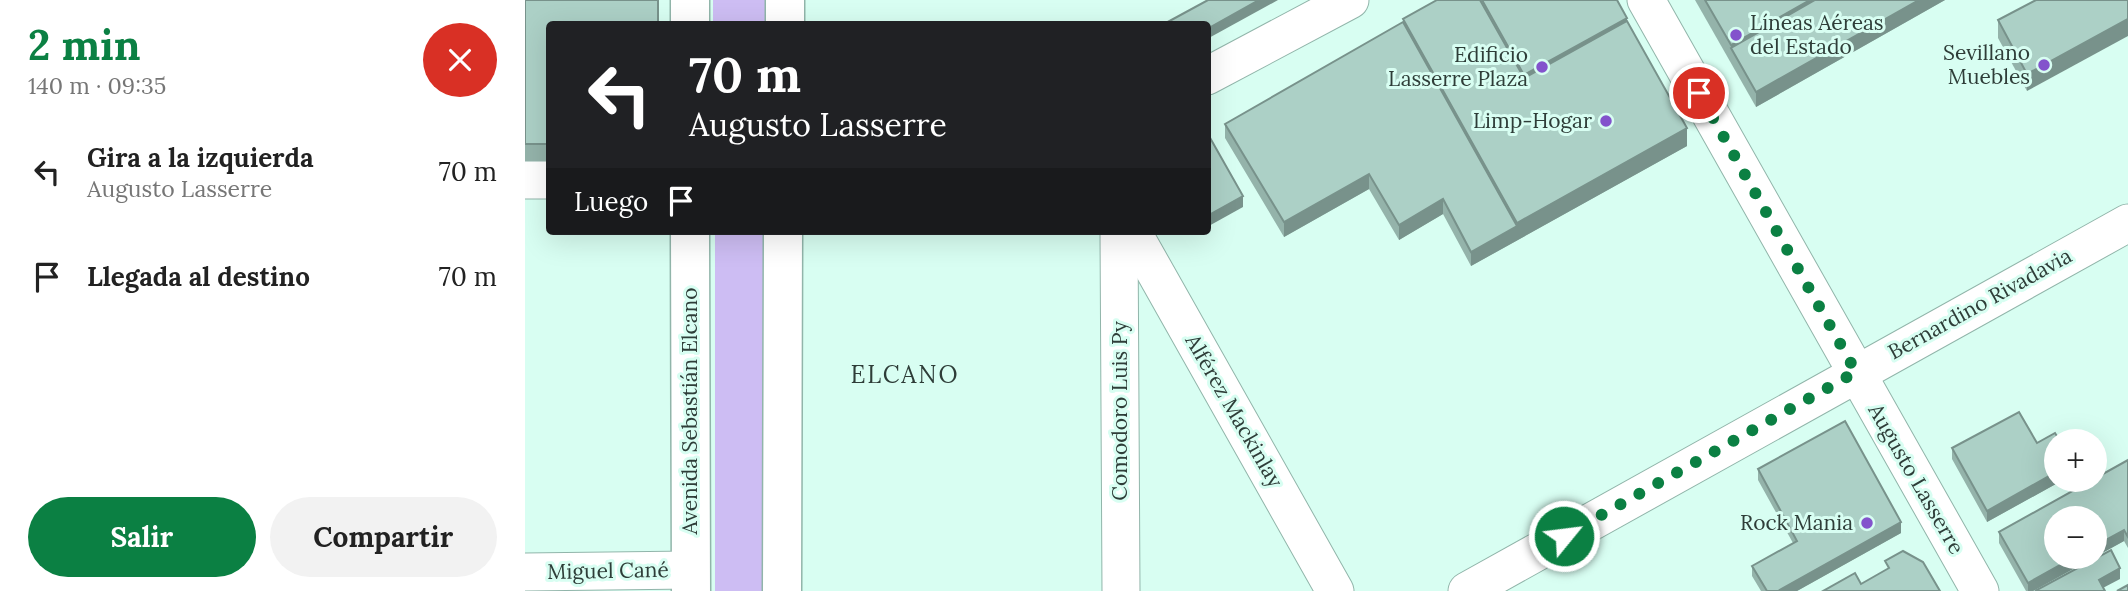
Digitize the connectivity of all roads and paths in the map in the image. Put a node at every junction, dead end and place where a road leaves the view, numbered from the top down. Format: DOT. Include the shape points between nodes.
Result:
graph roads {
  1 [pos="690,0"];
  2 [pos="785,0"];
  3 [pos="1350,0"];
  4 [pos="1646,0"];
  5 [pos="690,21"];
  6 [pos="785,21"];
  7 [pos="1211,74"];
  8 [pos="525,180"];
  9 [pos="546,180"];
  10 [pos="2128,223"];
  11 [pos="690,235"];
  12 [pos="783,235"];
  13 [pos="1119,235"];
  14 [pos="1134,235"];
  15 [pos="1856,372"];
  16 [pos="525,572"];
  17 [pos="691,580"];
  18 [pos="782,591"];
  19 [pos="1121,591"];
  20 [pos="1335,591"];
  21 [pos="1467,591"];
  22 [pos="1980,591"];
  1 -- 5 [label="main road"];
  2 -- 6 [label="main road"];
  3 -- 7 [label="street"];
  4 -- 15 [label="street, Augusto Lasserre"];
  8 -- 9 [label="street"];
  10 -- 15 [label="street, Bernardino Rivadavia"];
  11 -- 17 [label="main road, Avenida Sebastián Elcano"];
  12 -- 18 [label="main road"];
  13 -- 19 [label="street, Comodoro Luis Py"];
  14 -- 20 [label="street, Alférez Mackinlay"];
  15 -- 21 [label="street, Bernardino Rivadavia"];
  15 -- 22 [label="street, Augusto Lasserre"];
  16 -- 17 [label="street, Miguel Cané"];
}
